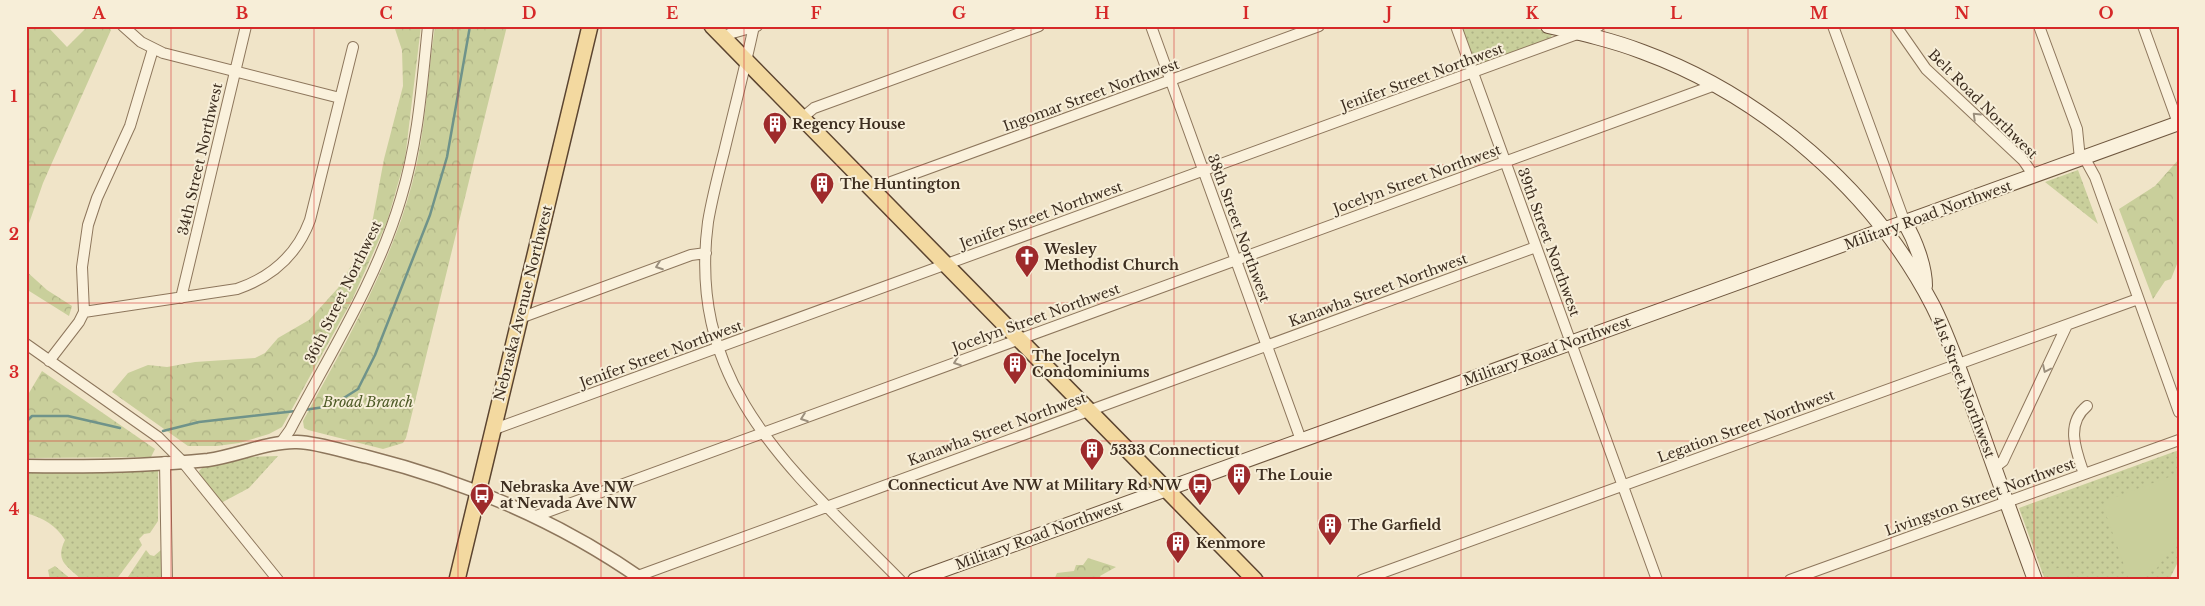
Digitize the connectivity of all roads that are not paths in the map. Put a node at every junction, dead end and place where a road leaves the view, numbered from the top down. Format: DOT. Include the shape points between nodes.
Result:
graph roads {
  1 [pos="123,26"];
  2 [pos="246,26"];
  3 [pos="428,26"];
  4 [pos="590,26"];
  5 [pos="1039,26"];
  6 [pos="1151,26"];
  7 [pos="1319,26"];
  8 [pos="1456,26"];
  9 [pos="1548,26"];
  10 [pos="1599,26"];
  11 [pos="1833,26"];
  12 [pos="1896,26"];
  13 [pos="2039,26"];
  14 [pos="2143,26"];
  15 [pos="755,27"];
  16 [pos="717,31"];
  17 [pos="1579,34"];
  18 [pos="353,47"];
  19 [pos="153,48"];
  20 [pos="746,61"];
  21 [pos="235,72"];
  22 [pos="1473,73"];
  23 [pos="1171,81"];
  24 [pos="1715,85"];
  25 [pos="340,98"];
  26 [pos="802,118"];
  27 [pos="2179,123"];
  28 [pos="2087,156"];
  29 [pos="1505,162"];
  30 [pos="1203,171"];
  31 [pos="2034,176"];
  32 [pos="872,189"];
  33 [pos="1905,223"];
  34 [pos="1883,231"];
  35 [pos="1895,246"];
  36 [pos="1536,247"];
  37 [pos="706,253"];
  38 [pos="1236,260"];
  39 [pos="946,264"];
  40 [pos="1925,292"];
  41 [pos="181,298"];
  42 [pos="2138,299"];
  43 [pos="84,312"];
  44 [pos="520,318"];
  45 [pos="2067,324"];
  46 [pos="1019,339"];
  47 [pos="1570,342"];
  48 [pos="26,344"];
  49 [pos="1267,345"];
  50 [pos="718,348"];
  51 [pos="50,361"];
  52 [pos="1958,364"];
  53 [pos="2087,406"];
  54 [pos="1088,410"];
  55 [pos="2179,412"];
  56 [pos="492,430"];
  57 [pos="761,433"];
  58 [pos="1301,440"];
  59 [pos="2179,440"];
  60 [pos="280,444"];
  61 [pos="182,461"];
  62 [pos="166,462"];
  63 [pos="26,466"];
  64 [pos="1994,468"];
  65 [pos="2084,474"];
  66 [pos="1623,485"];
  67 [pos="1166,489"];
  68 [pos="478,491"];
  69 [pos="2006,502"];
  70 [pos="828,506"];
  71 [pos="536,516"];
  72 [pos="640,578"];
  73 [pos="167,580"];
  74 [pos="278,580"];
  75 [pos="457,580"];
  76 [pos="900,580"];
  77 [pos="915,580"];
  78 [pos="1254,580"];
  79 [pos="1362,580"];
  80 [pos="1657,580"];
  81 [pos="1790,580"];
  82 [pos="2035,580"];
  1 -- 19 [label="street"];
  2 -- 21 [label="street, 34th Street Northwest"];
  3 -- 60 [label="street, 36th Street Northwest" via="414,143 395,218 366,285"];
  4 -- 44 [label="main road, Nebraska Avenue Northwest"];
  5 -- 26 [label="street" via="814,108"];
  6 -- 23 [label="street, 38th Street Northwest"];
  7 -- 23 [label="street, Ingomar Street Northwest"];
  8 -- 22 [label="street, 39th Street Northwest"];
  9 -- 17 [label="main road"];
  10 -- 17 [label="street, Jenifer Street Northwest"];
  11 -- 33 [label="street, 41st Street Northwest"];
  31 -- 12 [label="street, Belt Road Northwest, one-way" via="2023,160 1926,69"];
  13 -- 28 [label="street"];
  14 -- 27 [label="street"];
  15 -- 16 [label="street"];
  15 -- 20 [label="street"];
  16 -- 20 [label="main road"];
  17 -- 22 [label="street, Jenifer Street Northwest"];
  17 -- 24 [label="main road" via="1643,52"];
  18 -- 25 [label="street"];
  19 -- 21 [label="street"];
  19 -- 43 [label="street" via="130,126 88,225 82,267"];
  20 -- 26 [label="main road"];
  20 -- 37 [label="street" via="712,201"];
  21 -- 25 [label="street"];
  21 -- 41 [label="street, 34th Street Northwest"];
  22 -- 29 [label="street, 39th Street Northwest"];
  22 -- 30 [label="street, Jenifer Street Northwest"];
  23 -- 30 [label="street, 38th Street Northwest"];
  23 -- 32 [label="street, Ingomar Street Northwest"];
  24 -- 29 [label="street, Jocelyn Street Northwest"];
  24 -- 34 [label="main road" via="1758,111 1804,146 1855,196"];
  25 -- 41 [label="street" via="313,211 291,254 273,273 248,286"];
  26 -- 32 [label="main road"];
  27 -- 28 [label="main road, Military Road Northwest"];
  28 -- 31 [label="main road, Military Road Northwest"];
  28 -- 42 [label="street"];
  29 -- 36 [label="street, 39th Street Northwest"];
  29 -- 38 [label="street, Jocelyn Street Northwest"];
  30 -- 38 [label="street, 38th Street Northwest"];
  30 -- 39 [label="street, Jenifer Street Northwest"];
  31 -- 33 [label="main road, Military Road Northwest"];
  32 -- 39 [label="main road"];
  33 -- 34 [label="main road, Military Road Northwest"];
  33 -- 35 [label="main road"];
  33 -- 40 [label="main road, 41st Street Northwest" via="1924,273"];
  34 -- 35 [label="main road"];
  34 -- 47 [label="main road, Military Road Northwest"];
  35 -- 40 [label="main road"];
  36 -- 47 [label="street, 39th Street Northwest"];
  36 -- 49 [label="street, Kanawha Street Northwest"];
  37 -- 44 [label="street, one-way" via="691,255"];
  37 -- 50 [label="street" via="708,300"];
  38 -- 46 [label="street, Jocelyn Street Northwest"];
  38 -- 49 [label="street, 38th Street Northwest"];
  39 -- 46 [label="main road"];
  39 -- 50 [label="street, Jenifer Street Northwest"];
  40 -- 52 [label="main road, 41st Street Northwest"];
  41 -- 43 [label="street"];
  42 -- 45 [label="street, Legation Street Northwest"];
  42 -- 55 [label="street"];
  43 -- 51 [label="street"];
  44 -- 56 [label="main road, Nebraska Avenue Northwest"];
  45 -- 52 [label="street, Legation Street Northwest"];
  45 -- 64 [label="street, one-way" via="2004,461"];
  46 -- 54 [label="main road"];
  46 -- 57 [label="street, Jocelyn Street Northwest, one-way"];
  47 -- 58 [label="main road, Military Road Northwest"];
  47 -- 66 [label="street, 39th Street Northwest"];
  48 -- 51 [label="street"];
  49 -- 54 [label="street, Kanawha Street Northwest"];
  49 -- 58 [label="street, 38th Street Northwest"];
  50 -- 56 [label="street, Jenifer Street Northwest"];
  50 -- 57 [label="street" via="738,396"];
  51 -- 61 [label="street" via="158,437"];
  52 -- 64 [label="main road, 41st Street Northwest"];
  52 -- 66 [label="street, Legation Street Northwest"];
  53 -- 65 [label="street" via="2079,414 2074,431"];
  54 -- 67 [label="main road"];
  54 -- 70 [label="street, Kanawha Street Northwest"];
  56 -- 68 [label="main road, Nebraska Avenue Northwest"];
  57 -- 70 [label="street"];
  57 -- 71 [label="street, Jocelyn Street Northwest"];
  58 -- 67 [label="main road, Military Road Northwest"];
  59 -- 65 [label="street, Livingston Street Northwest"];
  60 -- 61 [label="street" via="223,458"];
  60 -- 68 [label="street" via="299,442 322,446 405,467"];
  61 -- 62 [label="street"];
  61 -- 74 [label="street"];
  62 -- 63 [label="street"];
  62 -- 73 [label="street"];
  64 -- 69 [label="main road, 41st Street Northwest"];
  65 -- 69 [label="street, Livingston Street Northwest"];
  66 -- 79 [label="street, Legation Street Northwest"];
  66 -- 80 [label="street, 39th Street Northwest"];
  67 -- 77 [label="main road, Military Road Northwest"];
  67 -- 78 [label="main road"];
  68 -- 71 [label="street"];
  68 -- 75 [label="main road, Nebraska Avenue Northwest"];
  69 -- 81 [label="street, Livingston Street Northwest"];
  69 -- 82 [label="main road, 41st Street Northwest"];
  70 -- 72 [label="street, Kanawha Street Northwest"];
  70 -- 76 [label="street"];
  71 -- 72 [label="street"];
}
